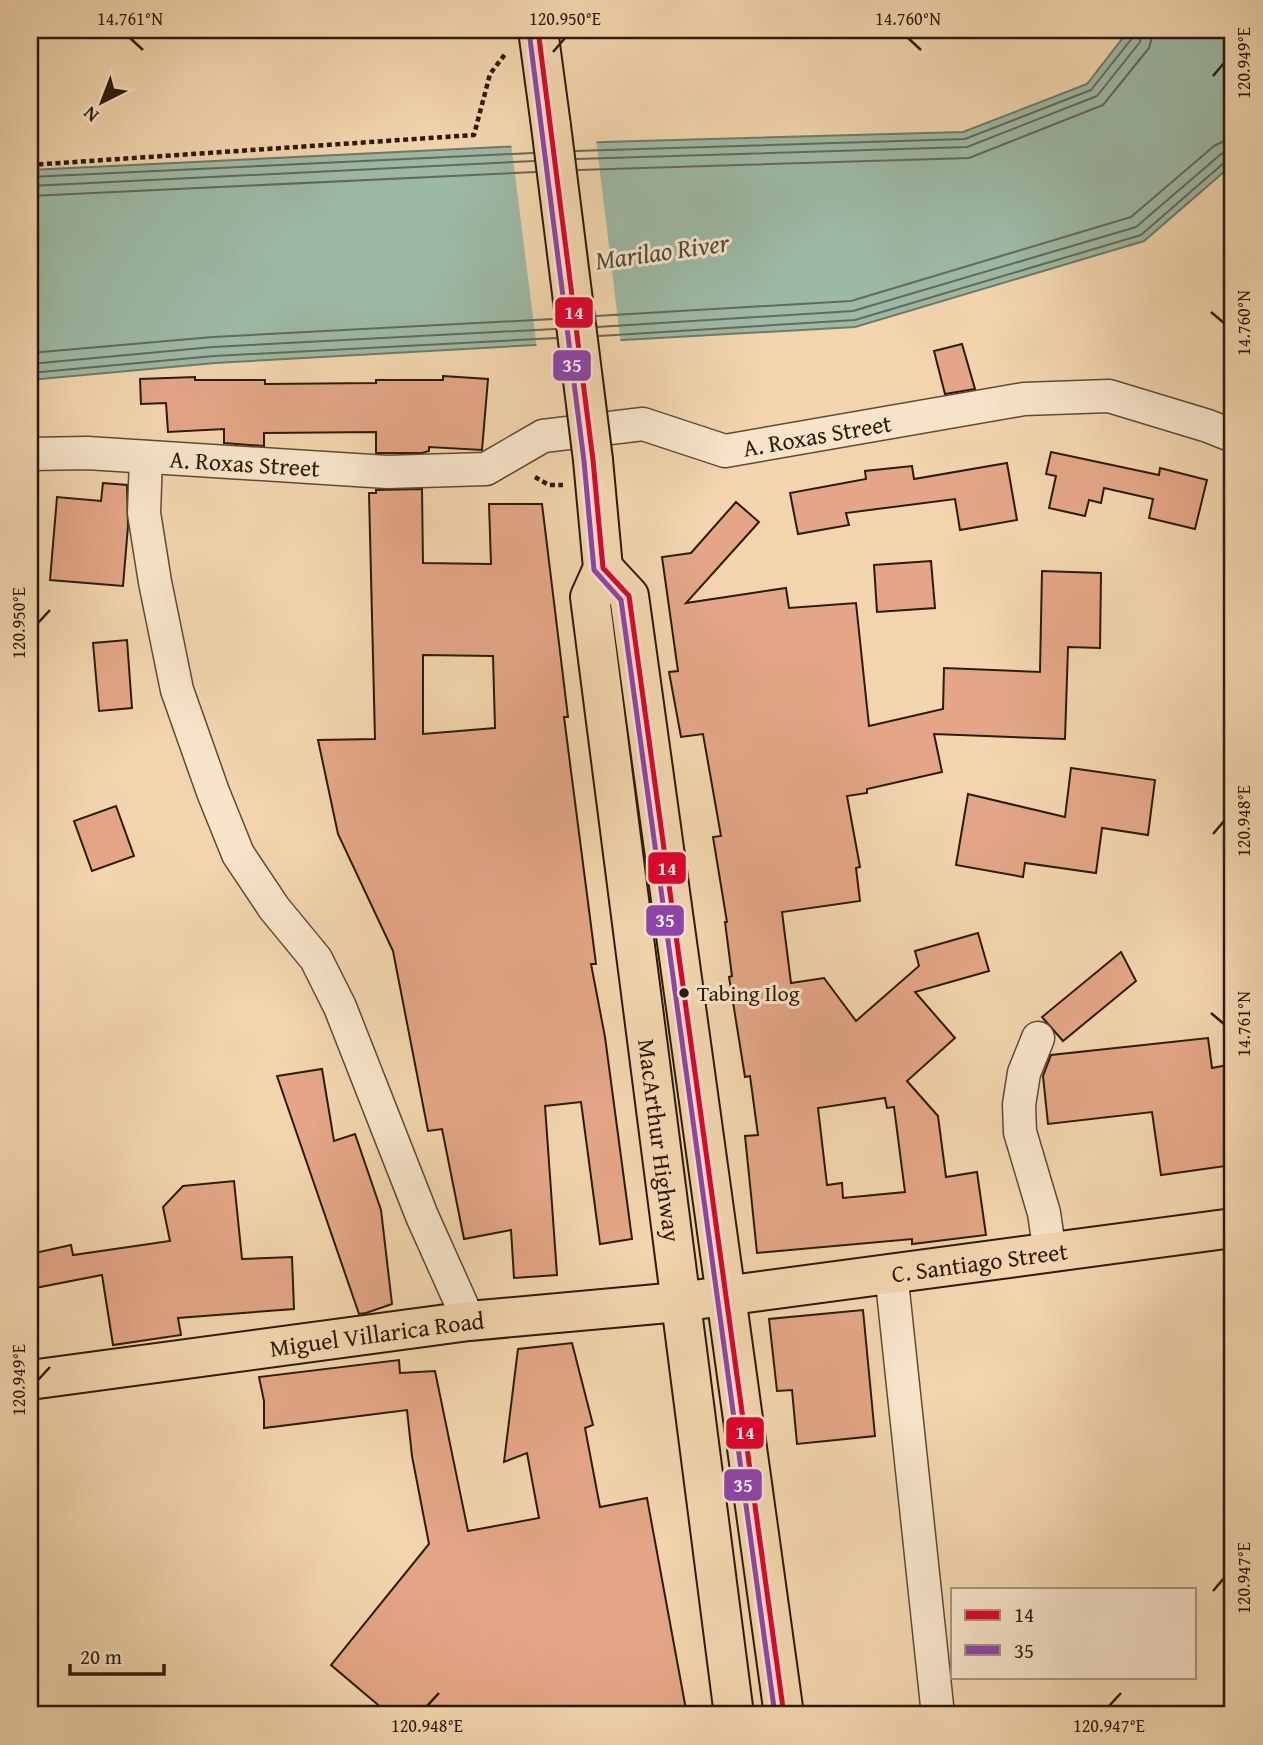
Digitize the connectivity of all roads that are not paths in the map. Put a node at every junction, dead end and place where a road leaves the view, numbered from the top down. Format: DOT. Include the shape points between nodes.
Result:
graph roads {
  1 [pos="538,30"];
  2 [pos="1233,436"];
  3 [pos="30,454"];
  4 [pos="146,457"];
  5 [pos="603,568"];
  6 [pos="1038,1038"];
  7 [pos="1233,1228"];
  8 [pos="1050,1254"];
  9 [pos="891,1272"];
  10 [pos="726,1296"];
  11 [pos="679,1302"];
  12 [pos="469,1321"];
  13 [pos="30,1380"];
  14 [pos="734,1715"];
  15 [pos="784,1715"];
  16 [pos="938,1715"];
  1 -- 5 [label="main road, MacArthur Highway, bridge"];
  2 -- 4 [label="street, A. Roxas Street" via="1109,396 1024,399 725,451 643,424 630,425 543,436 486,469 387,472"];
  3 -- 4 [label="street, A. Roxas Street"];
  4 -- 12 [label="street" via="144,513 155,582 177,690 213,792 238,854 316,959 340,1007 422,1216"];
  5 -- 10 [label="main road, MacArthur Highway" via="629,596"];
  5 -- 11 [label="main road, MacArthur Highway" via="590,597"];
  6 -- 8 [label="street" via="1024,1073 1020,1132 1044,1213"];
  7 -- 8 [label="main road, C. Santiago Street"];
  8 -- 9 [label="main road, C. Santiago Street"];
  9 -- 10 [label="main road, C. Santiago Street"];
  9 -- 16 [label="street"];
  10 -- 11 [label="main road, Miguel Villarica Road"];
  10 -- 15 [label="main road, MacArthur Highway"];
  11 -- 12 [label="main road, Miguel Villarica Road"];
  11 -- 14 [label="main road, MacArthur Highway"];
  12 -- 13 [label="main road, Miguel Villarica Road"];
}
